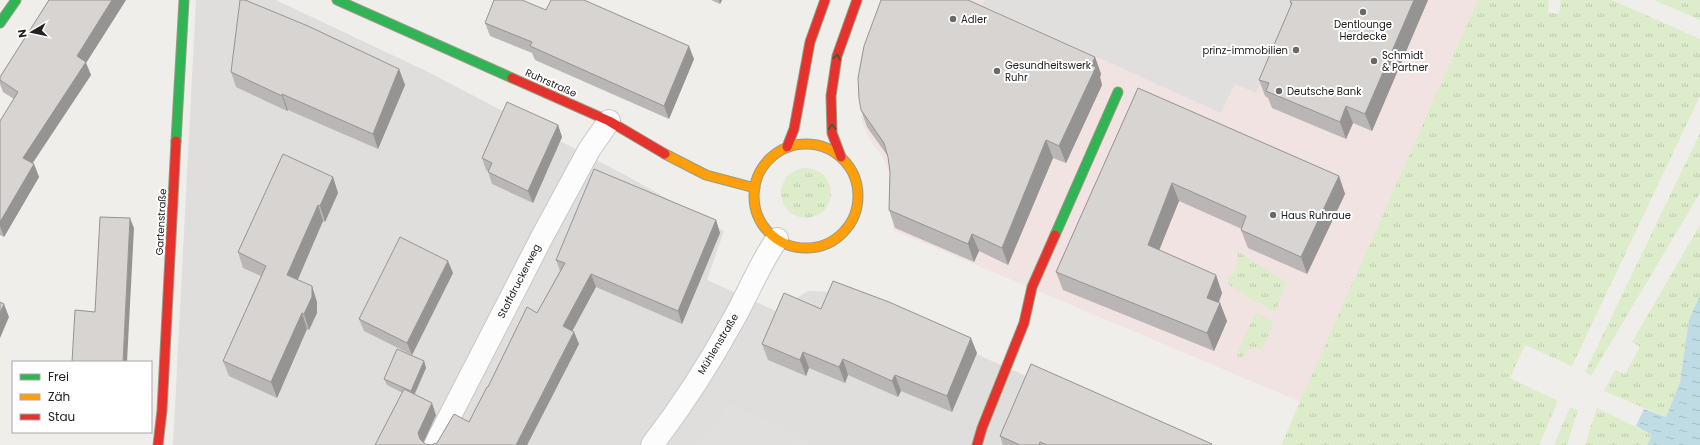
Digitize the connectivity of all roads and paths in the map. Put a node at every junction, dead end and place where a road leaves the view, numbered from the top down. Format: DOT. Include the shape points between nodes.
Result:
graph roads {
  1 [pos="16,0"];
  2 [pos="184,0"];
  3 [pos="337,0"];
  4 [pos="825,0"];
  5 [pos="857,0"];
  6 [pos="0,23"];
  7 [pos="1118,92"];
  8 [pos="609,121"];
  9 [pos="787,147"];
  10 [pos="841,157"];
  11 [pos="755,188"];
  12 [pos="777,239"];
  13 [pos="158,445"];
  14 [pos="435,445"];
  15 [pos="652,445"];
  16 [pos="977,445"];
  1 -- 6 [label="main road"];
  2 -- 13 [label="main road, Gartenstraße"];
  3 -- 8 [label="main road, Ruhrstraße"];
  4 -- 9 [label="main road" via="810,42 794,129"];
  10 -- 5 [label="main road, one-way" via="832,133 831,96 837,56"];
  7 -- 16 [label="main road" via="1032,287 1024,324"];
  8 -- 11 [label="main road, Ruhrstraße" via="706,175"];
  8 -- 14 [label="street, Stoffdruckerweg" via="589,150 542,236"];
  9 -- 10 [label="main road" via="812,144 826,147"];
  9 -- 11 [label="main road" via="771,157 760,171"];
  10 -- 12 [label="main road" via="853,173 858,190 856,209 850,223 839,235 819,246 799,246"];
  11 -- 12 [label="main road" via="756,208 763,226"];
  12 -- 15 [label="street, Mühlenstraße" via="766,255 733,322 670,422"];
}
